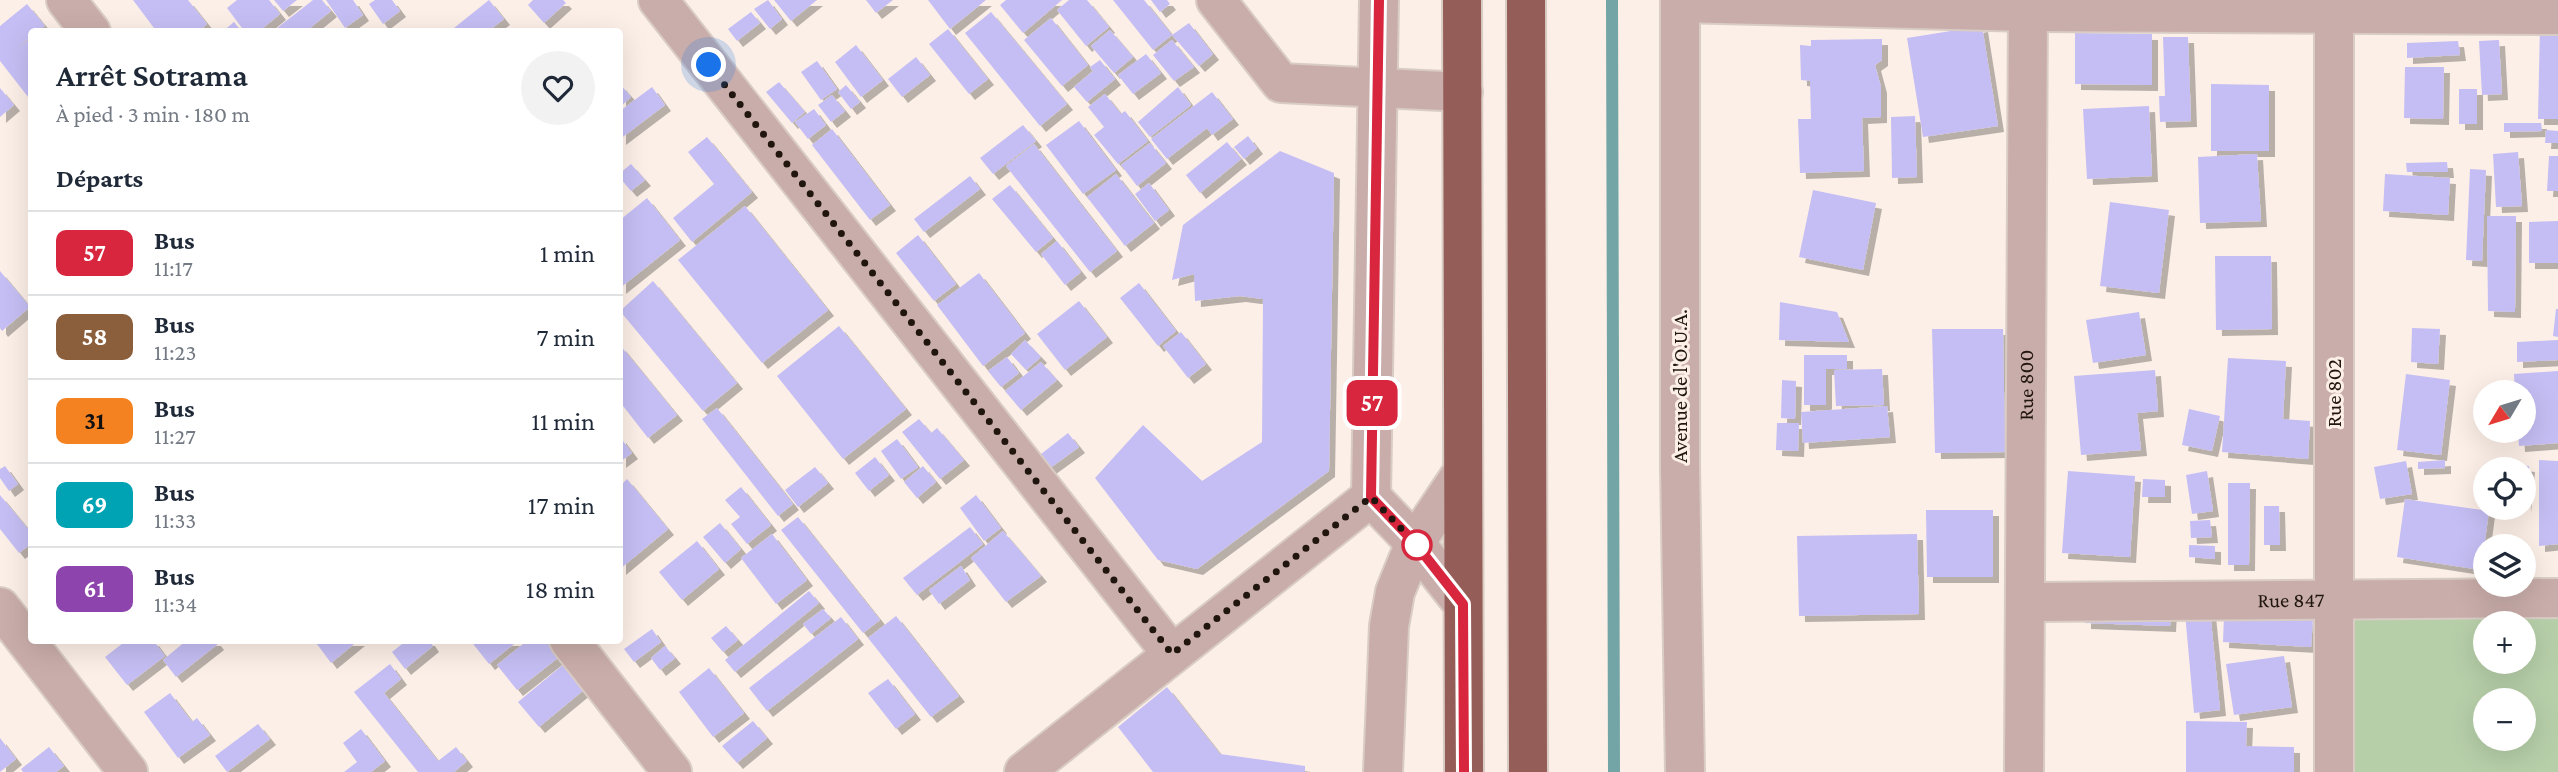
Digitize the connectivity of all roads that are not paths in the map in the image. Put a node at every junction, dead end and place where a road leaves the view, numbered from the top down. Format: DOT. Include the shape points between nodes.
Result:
graph roads {
  1 [pos="66,0"];
  2 [pos="658,0"];
  3 [pos="1216,0"];
  4 [pos="1379,0"];
  5 [pos="1462,0"];
  6 [pos="1526,0"];
  7 [pos="1680,1"];
  8 [pos="2028,6"];
  9 [pos="2334,14"];
  10 [pos="2558,15"];
  11 [pos="88,28"];
  12 [pos="1377,87"];
  13 [pos="1463,92"];
  14 [pos="1462,473"];
  15 [pos="1371,497"];
  16 [pos="1415,543"];
  17 [pos="2558,598"];
  18 [pos="2334,599"];
  19 [pos="2025,602"];
  20 [pos="1463,604"];
  21 [pos="0,607"];
  22 [pos="28,643"];
  23 [pos="29,644"];
  24 [pos="572,644"];
  25 [pos="1172,654"];
  26 [pos="128,772"];
  27 [pos="672,772"];
  28 [pos="1024,772"];
  29 [pos="1383,772"];
  30 [pos="1464,772"];
  31 [pos="1528,772"];
  32 [pos="1685,772"];
  33 [pos="2024,772"];
  34 [pos="2333,772"];
  1 -- 11 [label="street"];
  2 -- 25 [label="street"];
  3 -- 12 [label="street" via="1281,83"];
  4 -- 12 [label="street"];
  5 -- 13 [label="highway"];
  6 -- 31 [label="highway"];
  7 -- 8 [label="street"];
  7 -- 32 [label="street, Avenue de l'O.U.A."];
  8 -- 9 [label="street"];
  8 -- 19 [label="street, Rue 800"];
  9 -- 10 [label="street"];
  9 -- 18 [label="street, Rue 802"];
  12 -- 13 [label="street"];
  12 -- 15 [label="street"];
  13 -- 14 [label="highway"];
  14 -- 16 [label="street"];
  14 -- 20 [label="highway"];
  15 -- 16 [label="street"];
  15 -- 25 [label="street"];
  16 -- 20 [label="street"];
  16 -- 29 [label="street" via="1395,592 1389,626"];
  17 -- 18 [label="street, Rue 847"];
  18 -- 19 [label="street, Rue 847"];
  18 -- 34 [label="street, Rue 802"];
  19 -- 33 [label="street, Rue 800"];
  20 -- 30 [label="highway"];
  21 -- 22 [label="street"];
  23 -- 26 [label="street"];
  24 -- 27 [label="street"];
  25 -- 28 [label="street"];
}
